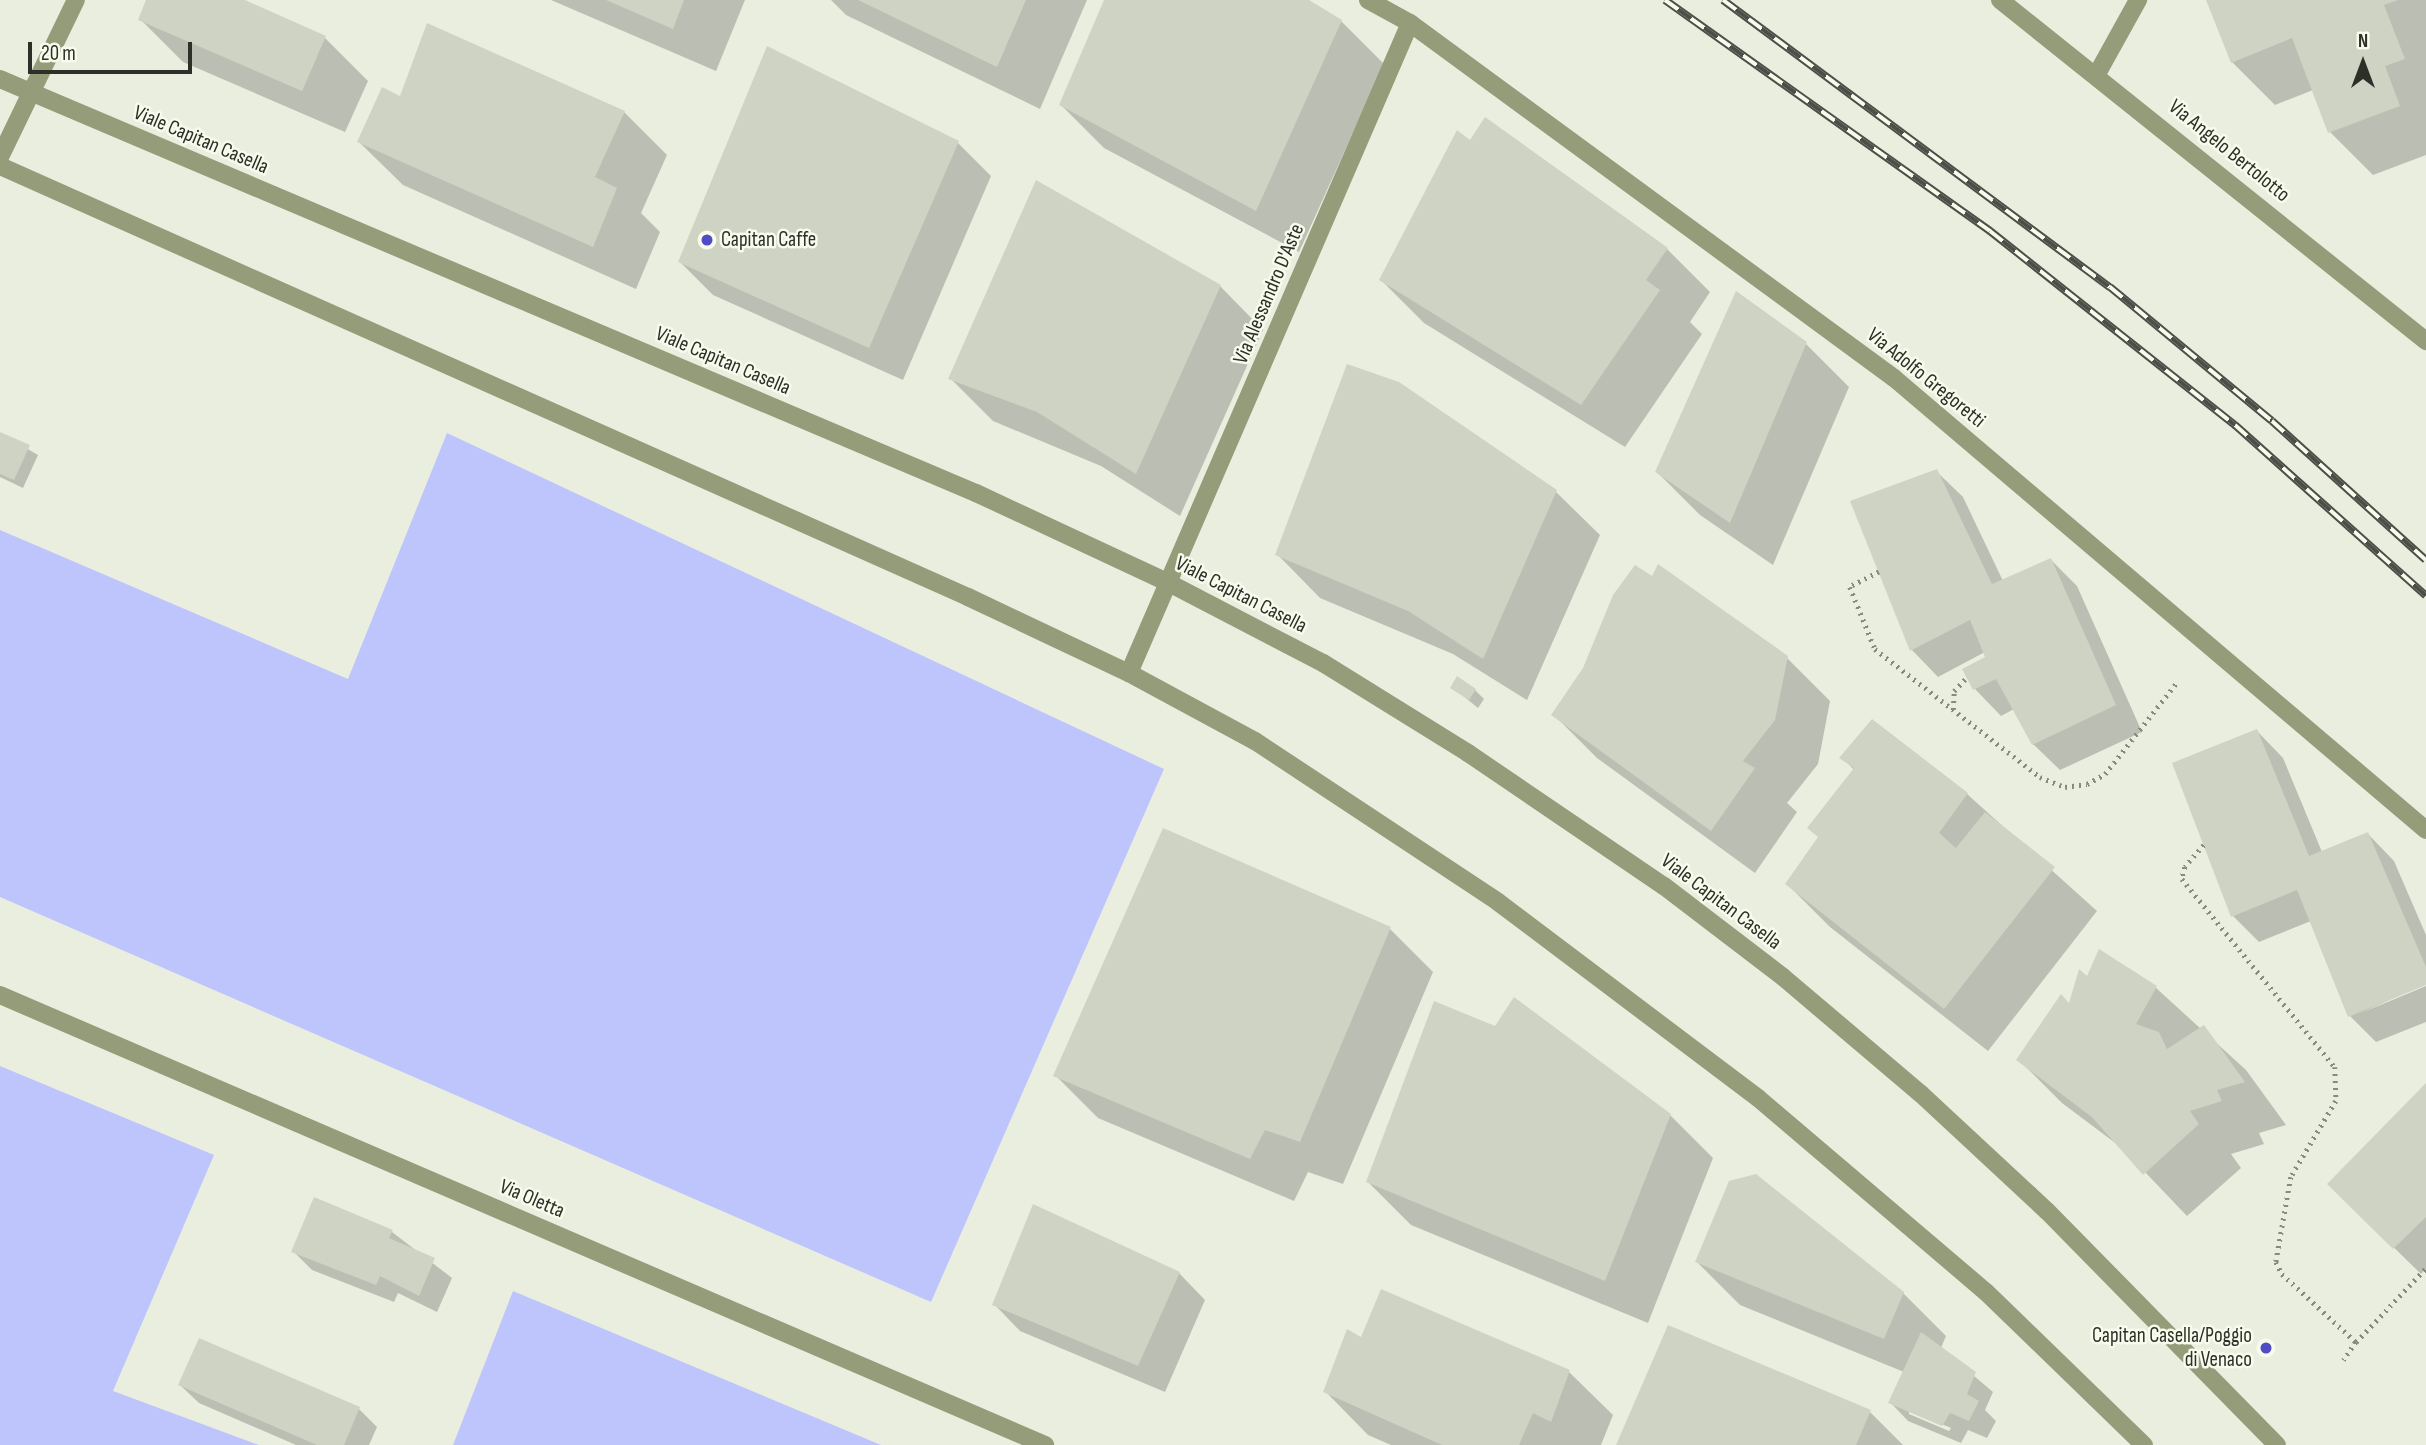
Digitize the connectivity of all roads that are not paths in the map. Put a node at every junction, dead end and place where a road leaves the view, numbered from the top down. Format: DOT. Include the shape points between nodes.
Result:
graph roads {
  1 [pos="75,0"];
  2 [pos="1368,0"];
  3 [pos="2000,0"];
  4 [pos="2138,0"];
  5 [pos="1410,23"];
  6 [pos="2097,74"];
  7 [pos="0,79"];
  8 [pos="33,92"];
  9 [pos="0,157"];
  10 [pos="0,166"];
  11 [pos="2426,341"];
  12 [pos="1170,583"];
  13 [pos="1129,673"];
  14 [pos="2426,830"];
  15 [pos="0,995"];
  16 [pos="1045,1445"];
  17 [pos="2144,1445"];
  18 [pos="2277,1445"];
  1 -- 8 [label="street"];
  2 -- 5 [label="street, Via Adolfo Gregoretti"];
  3 -- 6 [label="street, Via Angelo Bertolotto"];
  4 -- 6 [label="street"];
  5 -- 12 [label="street, Via Alessandro D'Aste"];
  5 -- 14 [label="street, Via Adolfo Gregoretti" via="1894,378"];
  6 -- 11 [label="street, Via Angelo Bertolotto"];
  7 -- 8 [label="street, Viale Capitan Casella"];
  8 -- 9 [label="street"];
  8 -- 12 [label="street, Viale Capitan Casella" via="976,493"];
  10 -- 13 [label="street" via="955,591"];
  12 -- 13 [label="street, Via Alessandro D'Aste"];
  12 -- 18 [label="street, Viale Capitan Casella" via="1323,663 1468,753 1664,886 1774,970 1921,1094 2047,1211"];
  13 -- 17 [label="street" via="1255,741 1378,819 1696,1050 1931,1244"];
  15 -- 16 [label="street, Via Oletta"];
}
